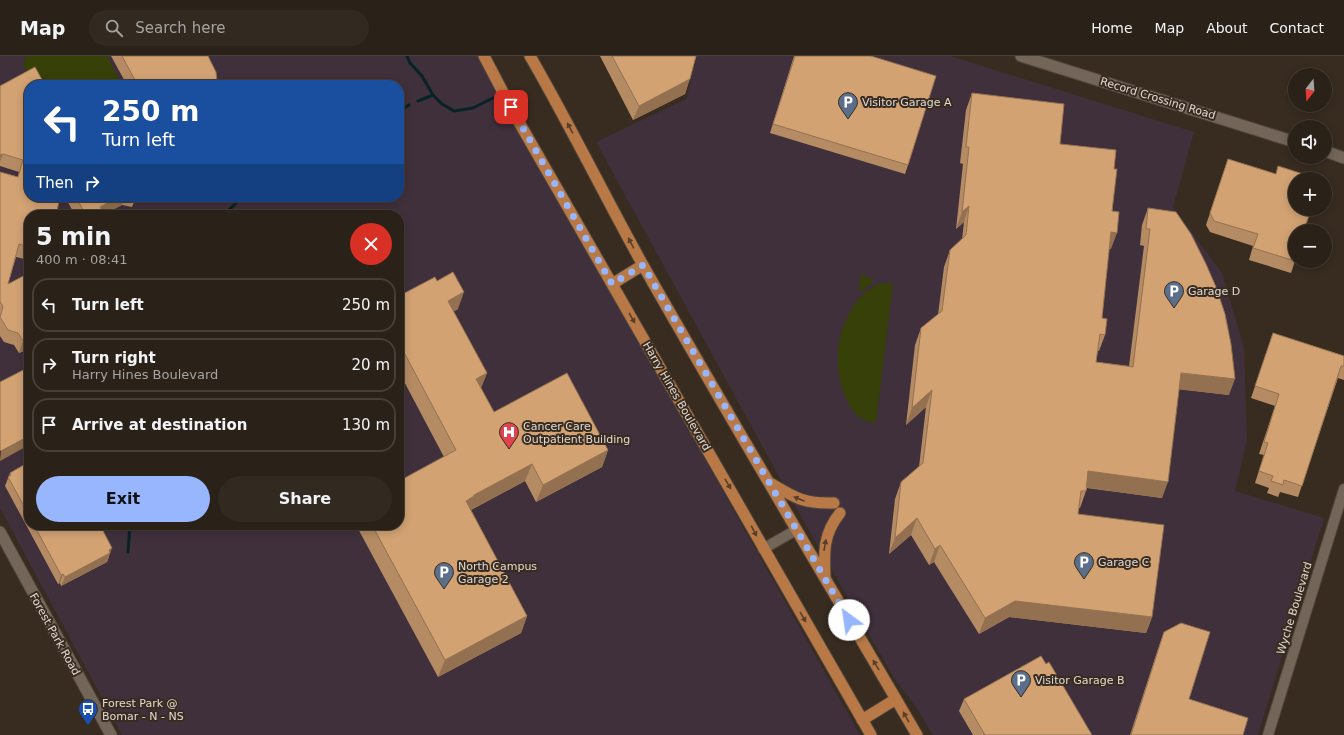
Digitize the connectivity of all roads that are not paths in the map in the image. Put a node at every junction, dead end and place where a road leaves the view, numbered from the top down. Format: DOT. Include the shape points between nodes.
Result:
graph roads {
  1 [pos="484,56"];
  2 [pos="530,56"];
  3 [pos="1021,56"];
  4 [pos="1288,140"];
  5 [pos="1332,154"];
  6 [pos="1344,158"];
  7 [pos="643,265"];
  8 [pos="612,284"];
  9 [pos="768,481"];
  10 [pos="1344,489"];
  11 [pos="834,503"];
  12 [pos="840,513"];
  13 [pos="796,530"];
  14 [pos="0,532"];
  15 [pos="763,549"];
  16 [pos="825,580"];
  17 [pos="896,699"];
  18 [pos="862,720"];
  19 [pos="112,735"];
  20 [pos="871,735"];
  21 [pos="917,735"];
  22 [pos="1268,735"];
  1 -- 8 [label="main road, Harry Hines Boulevard"];
  7 -- 2 [label="main road, one-way"];
  3 -- 4 [label="street, Record Crossing Road"];
  5 -- 6 [label="street"];
  7 -- 8 [label="main road"];
  7 -- 9 [label="main road"];
  8 -- 15 [label="main road, Harry Hines Boulevard, one-way"];
  11 -- 9 [label="main road, one-way" via="804,501"];
  9 -- 13 [label="main road"];
  10 -- 22 [label="street, Wyche Boulevard"];
  16 -- 12 [label="main road, one-way" via="826,540"];
  13 -- 15 [label="street"];
  13 -- 16 [label="main road"];
  14 -- 19 [label="street, Forest Park Road"];
  15 -- 18 [label="main road, Harry Hines Boulevard, one-way"];
  17 -- 16 [label="main road, one-way"];
  17 -- 18 [label="main road"];
  21 -- 17 [label="main road, one-way"];
  18 -- 20 [label="main road, Harry Hines Boulevard"];
}
